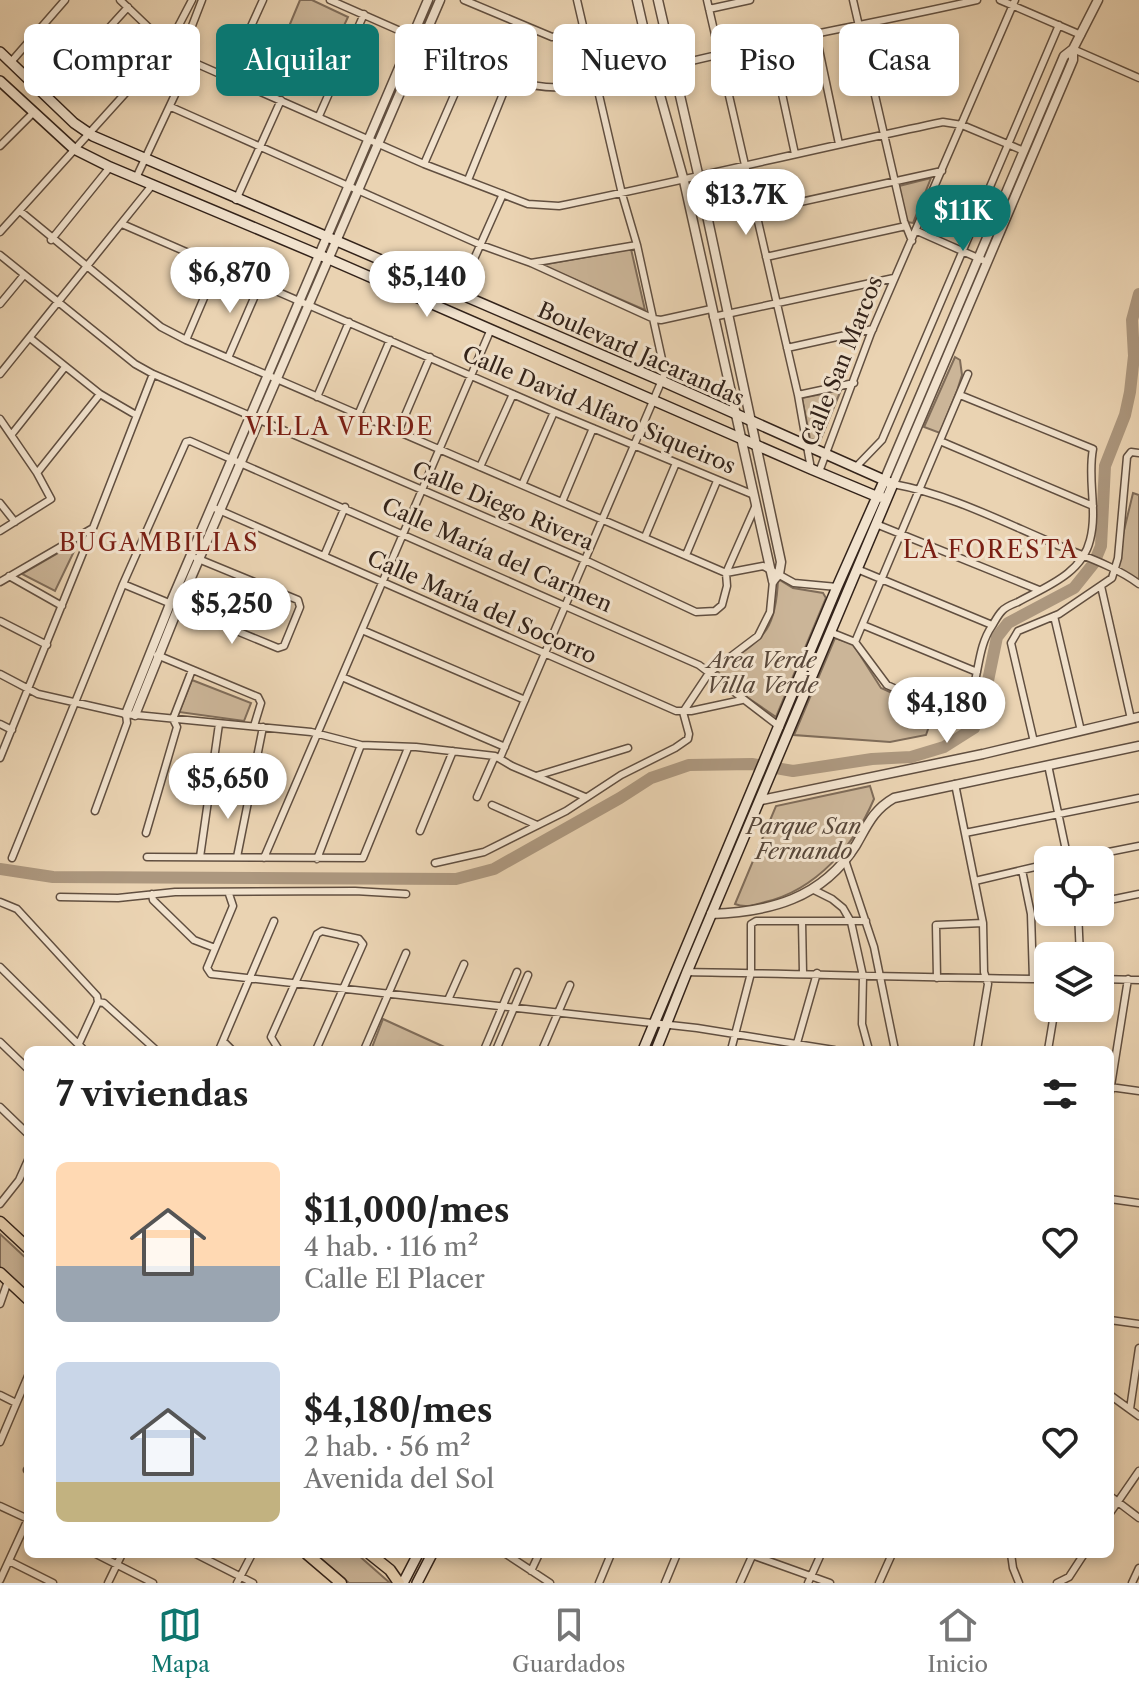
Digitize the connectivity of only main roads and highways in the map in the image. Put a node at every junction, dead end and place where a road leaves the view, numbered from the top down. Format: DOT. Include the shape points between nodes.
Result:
graph roads {
  1 [pos="0,52"];
  2 [pos="0,81"];
  3 [pos="882,498"];
  4 [pos="645,1046"];
  5 [pos="658,1046"];
  6 [pos="0,1222"];
  7 [pos="24,1244"];
  8 [pos="4,1277"];
  9 [pos="24,1295"];
  10 [pos="312,1558"];
  11 [pos="375,1558"];
  12 [pos="416,1558"];
  13 [pos="430,1558"];
  14 [pos="341,1583"];
  15 [pos="401,1583"];
  16 [pos="417,1583"];
  1 -- 3 [label="main road, Boulevard Jacarandas" via="87,133 889,482"];
  2 -- 3 [label="main road, Boulevard Jacarandas" via="74,149 110,167"];
  3 -- 4 [label="main road" via="837,587"];
  3 -- 5 [label="main road" via="876,524"];
  6 -- 7 [label="main road"];
  8 -- 9 [label="main road"];
  10 -- 14 [label="main road"];
  11 -- 15 [label="main road"];
  12 -- 15 [label="main road"];
  13 -- 16 [label="main road"];
}
